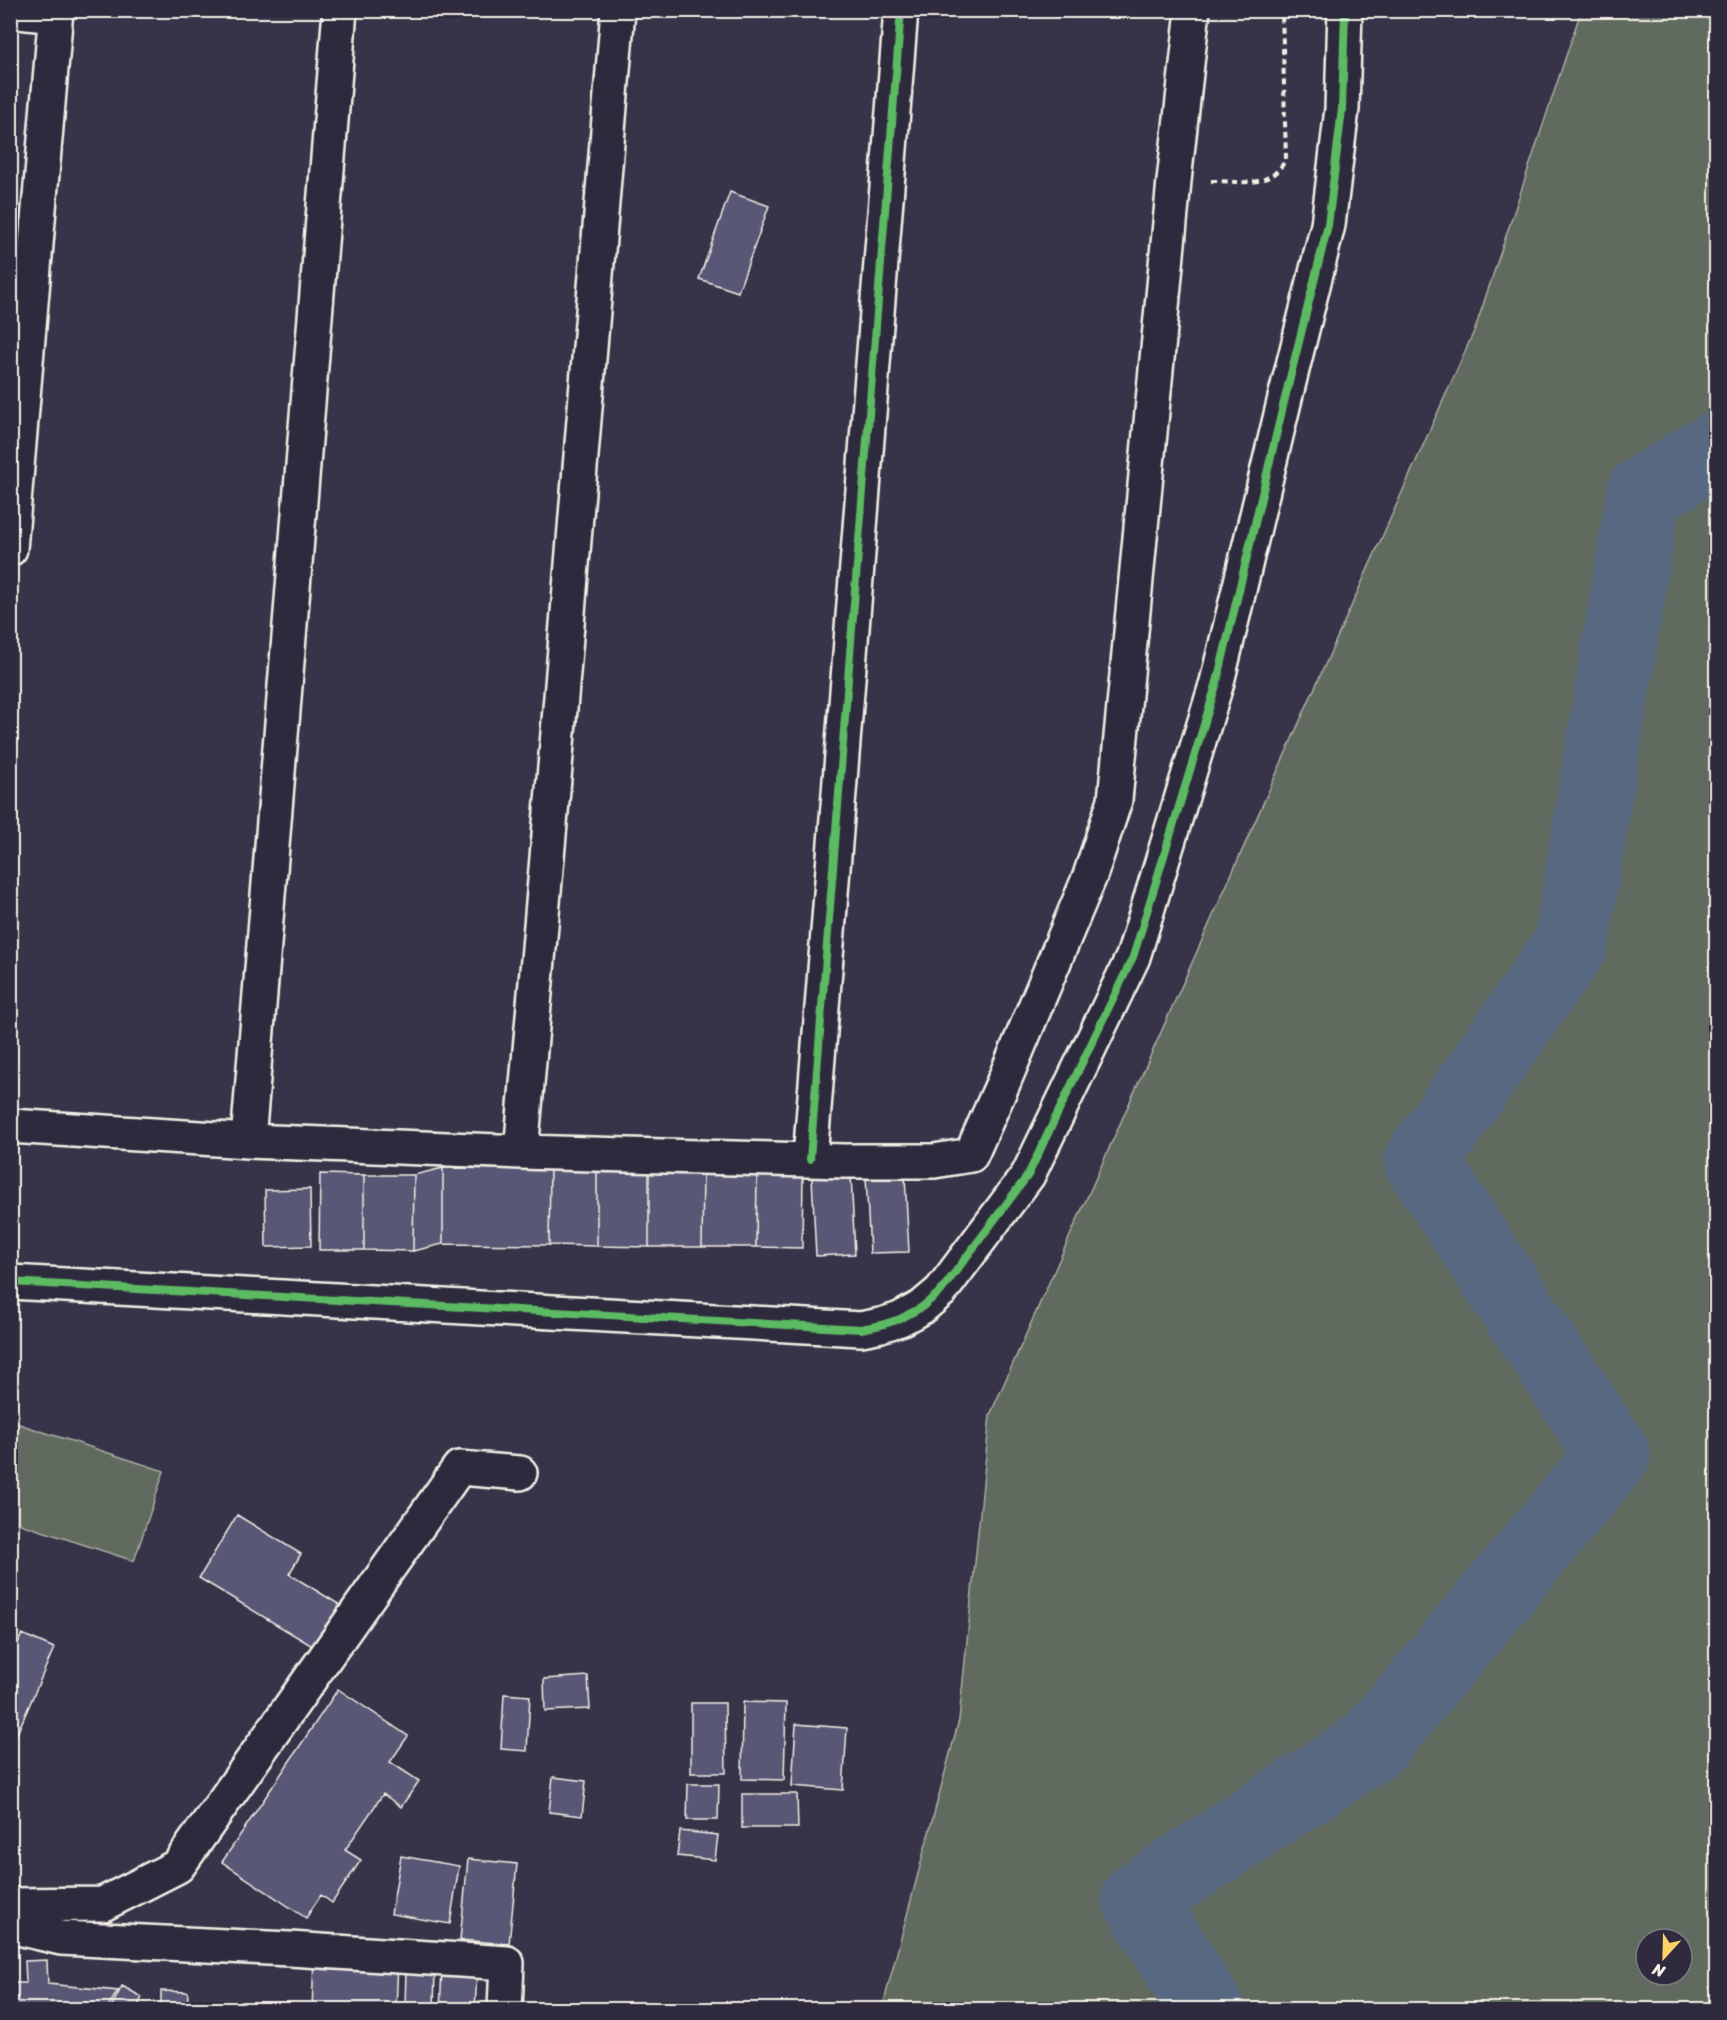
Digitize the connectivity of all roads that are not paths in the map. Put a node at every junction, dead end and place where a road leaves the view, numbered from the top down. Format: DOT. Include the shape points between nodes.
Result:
graph roads {
  1 [pos="340,10"];
  2 [pos="618,10"];
  3 [pos="901,10"];
  4 [pos="1193,10"];
  5 [pos="1345,10"];
  6 [pos="10,11"];
  7 [pos="56,13"];
  8 [pos="21,298"];
  9 [pos="10,549"];
  10 [pos="10,1126"];
  11 [pos="248,1141"];
  12 [pos="521,1152"];
  13 [pos="810,1159"];
  14 [pos="10,1282"];
  15 [pos="520,1473"];
  16 [pos="10,1905"];
  17 [pos="10,1926"];
  18 [pos="506,2010"];
  1 -- 11 [label="street"];
  2 -- 12 [label="street"];
  3 -- 13 [label="street"];
  4 -- 13 [label="street" via="1115,800 1090,876 971,1155 934,1161"];
  5 -- 14 [label="street" via="1342,109 1328,225 1217,682 1133,957 1028,1176 941,1291 900,1319 861,1329"];
  6 -- 7 [label="street"];
  7 -- 8 [label="street"];
  8 -- 9 [label="street"];
  10 -- 11 [label="street"];
  11 -- 12 [label="street"];
  12 -- 13 [label="street"];
  15 -- 16 [label="street" via="459,1468 178,1866 103,1904"];
  17 -- 18 [label="street" via="61,1938 507,1963"];
}
